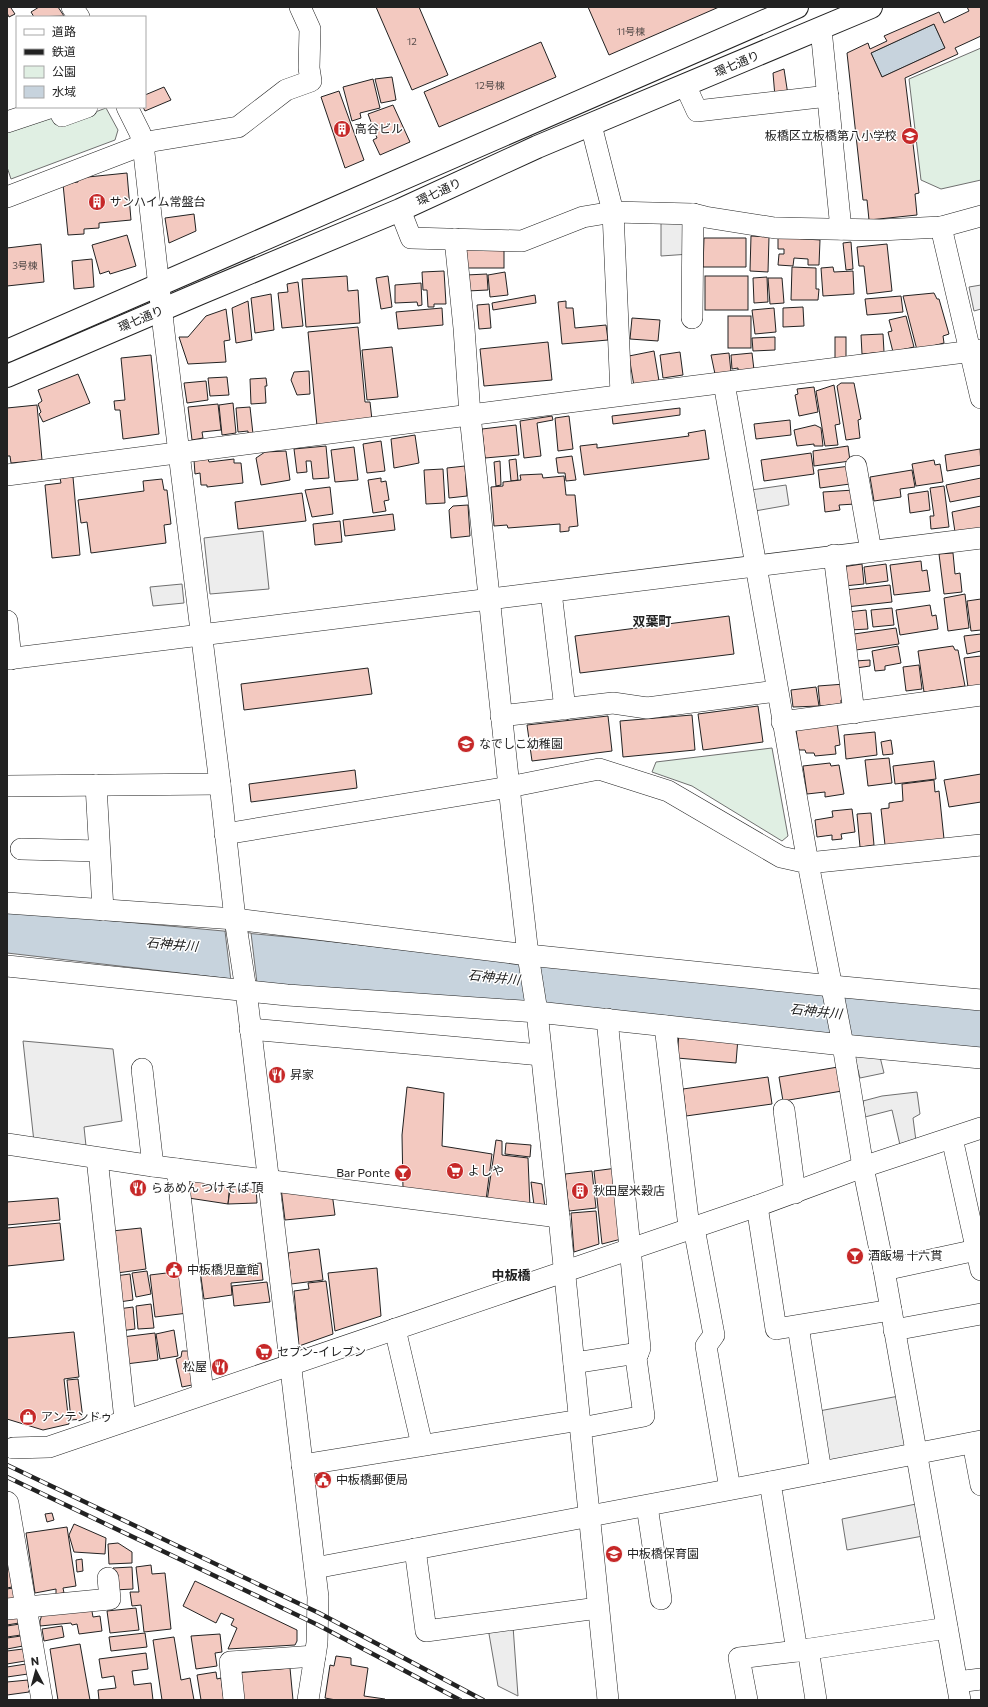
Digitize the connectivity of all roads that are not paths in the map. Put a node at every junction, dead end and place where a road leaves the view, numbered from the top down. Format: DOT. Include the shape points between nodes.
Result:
graph roads {
  1 [pos="72,7"];
  2 [pos="300,7"];
  3 [pos="797,7"];
  4 [pos="871,7"];
  5 [pos="79,16"];
  6 [pos="821,29"];
  7 [pos="685,85"];
  8 [pos="828,96"];
  9 [pos="49,108"];
  10 [pos="58,108"];
  11 [pos="84,108"];
  12 [pos="128,108"];
  13 [pos="7,122"];
  14 [pos="591,125"];
  15 [pos="143,144"];
  16 [pos="7,197"];
  17 [pos="400,210"];
  18 [pos="613,212"];
  19 [pos="693,214"];
  20 [pos="981,216"];
  21 [pos="941,227"];
  22 [pos="840,229"];
  23 [pos="455,239"];
  24 [pos="159,284"];
  25 [pos="162,310"];
  26 [pos="692,318"];
  27 [pos="7,351"];
  28 [pos="976,351"];
  29 [pos="7,376"];
  30 [pos="724,383"];
  31 [pos="621,394"];
  32 [pos="981,398"];
  33 [pos="470,415"];
  34 [pos="179,453"];
  35 [pos="856,466"];
  36 [pos="7,475"];
  37 [pos="981,538"];
  38 [pos="871,551"];
  39 [pos="834,556"];
  40 [pos="756,566"];
  41 [pos="551,592"];
  42 [pos="489,600"];
  43 [pos="7,621"];
  44 [pos="201,635"];
  45 [pos="9,659"];
  46 [pos="777,691"];
  47 [pos="981,695"];
  48 [pos="565,709"];
  49 [pos="854,713"];
  50 [pos="501,716"];
  51 [pos="782,722"];
  52 [pos="220,784"];
  53 [pos="96,785"];
  54 [pos="7,786"];
  55 [pos="509,787"];
  56 [pos="225,834"];
  57 [pos="981,845"];
  58 [pos="21,849"];
  59 [pos="99,851"];
  60 [pos="808,863"];
  61 [pos="7,903"];
  62 [pos="103,910"];
  63 [pos="235,919"];
  64 [pos="528,955"];
  65 [pos="7,966"];
  66 [pos="832,986"];
  67 [pos="246,990"];
  68 [pos="981,1000"];
  69 [pos="536,1012"];
  70 [pos="607,1019"];
  71 [pos="665,1026"];
  72 [pos="250,1029"];
  73 [pos="843,1045"];
  74 [pos="541,1055"];
  75 [pos="981,1058"];
  76 [pos="142,1069"];
  77 [pos="784,1110"];
  78 [pos="981,1128"];
  79 [pos="952,1138"];
  80 [pos="7,1144"];
  81 [pos="97,1158"];
  82 [pos="153,1166"];
  83 [pos="863,1167"];
  84 [pos="177,1169"];
  85 [pos="268,1181"];
  86 [pos="794,1193"];
  87 [pos="757,1206"];
  88 [pos="559,1217"];
  89 [pos="694,1228"];
  90 [pos="630,1249"];
  91 [pos="980,1256"];
  92 [pos="884,1270"];
  93 [pos="565,1271"];
  94 [pos="891,1310"];
  95 [pos="981,1314"];
  96 [pos="798,1326"];
  97 [pos="395,1329"];
  98 [pos="894,1330"];
  99 [pos="638,1353"];
  100 [pos="574,1363"];
  101 [pos="290,1364"];
  102 [pos="203,1393"];
  103 [pos="125,1420"];
  104 [pos="581,1424"];
  105 [pos="977,1442"];
  106 [pos="422,1445"];
  107 [pos="9,1448"];
  108 [pos="916,1454"];
  109 [pos="302,1465"];
  110 [pos="821,1472"];
  111 [pos="770,1482"];
  112 [pos="981,1485"];
  113 [pos="730,1489"];
  114 [pos="7,1502"];
  115 [pos="647,1506"];
  116 [pos="588,1518"];
  117 [pos="415,1549"];
  118 [pos="315,1568"];
  119 [pos="108,1578"];
  120 [pos="661,1599"];
  121 [pos="17,1607"];
  122 [pos="598,1608"];
  123 [pos="947,1628"];
  124 [pos="803,1650"];
  125 [pos="315,1656"];
  126 [pos="981,1679"];
  127 [pos="958,1691"];
  128 [pos="42,1700"];
  129 [pos="234,1700"];
  130 [pos="308,1700"];
  131 [pos="608,1700"];
  132 [pos="747,1700"];
  133 [pos="816,1700"];
  1 -- 5 [label="street"];
  2 -- 15 [label="street" via="310,29 311,82 286,90 238,127"];
  3 -- 24 [label="main road, 環七通り"];
  4 -- 6 [label="main road, 環七通り"];
  6 -- 7 [label="main road, 環七通り"];
  6 -- 8 [label="street"];
  7 -- 8 [label="street" via="697,111"];
  7 -- 14 [label="main road, 環七通り"];
  8 -- 22 [label="street"];
  9 -- 13 [label="street"];
  10 -- 11 [label="street" via="62,116"];
  12 -- 15 [label="street"];
  14 -- 17 [label="main road, 環七通り"];
  14 -- 18 [label="street"];
  15 -- 16 [label="street"];
  15 -- 24 [label="street"];
  17 -- 23 [label="street" via="411,238"];
  17 -- 25 [label="main road, 環七通り"];
  18 -- 19 [label="street"];
  18 -- 23 [label="street" via="583,217 522,241"];
  18 -- 31 [label="street"];
  19 -- 22 [label="street" via="775,228"];
  19 -- 26 [label="street"];
  20 -- 21 [label="street"];
  21 -- 22 [label="street"];
  21 -- 28 [label="street"];
  23 -- 33 [label="street"];
  24 -- 25 [label="street"];
  24 -- 27 [label="main road, 環七通り"];
  25 -- 29 [label="main road, 環七通り"];
  25 -- 34 [label="street"];
  28 -- 30 [label="street"];
  28 -- 32 [label="street"];
  30 -- 31 [label="street"];
  30 -- 40 [label="street"];
  31 -- 33 [label="street"];
  33 -- 34 [label="street"];
  33 -- 42 [label="street"];
  34 -- 36 [label="street"];
  34 -- 44 [label="street"];
  35 -- 38 [label="street"];
  37 -- 38 [label="street"];
  38 -- 39 [label="street"];
  39 -- 40 [label="street"];
  39 -- 49 [label="street"];
  40 -- 41 [label="street"];
  40 -- 46 [label="street"];
  41 -- 42 [label="street"];
  41 -- 48 [label="street"];
  42 -- 44 [label="street"];
  42 -- 50 [label="street"];
  43 -- 45 [label="street"];
  44 -- 45 [label="street"];
  44 -- 52 [label="street"];
  46 -- 48 [label="street" via="647,708 613,704"];
  46 -- 51 [label="street"];
  47 -- 49 [label="street"];
  48 -- 50 [label="street"];
  49 -- 51 [label="street"];
  50 -- 55 [label="street"];
  51 -- 60 [label="street"];
  52 -- 53 [label="street"];
  52 -- 56 [label="street"];
  53 -- 54 [label="street"];
  53 -- 59 [label="street"];
  55 -- 56 [label="street"];
  55 -- 60 [label="street" via="599,769 668,791 781,857"];
  55 -- 64 [label="street"];
  56 -- 63 [label="street"];
  57 -- 60 [label="street"];
  58 -- 59 [label="street"];
  59 -- 62 [label="street"];
  60 -- 66 [label="street"];
  61 -- 62 [label="street"];
  62 -- 63 [label="street"];
  63 -- 64 [label="street"];
  63 -- 67 [label="street"];
  64 -- 66 [label="street"];
  64 -- 69 [label="street"];
  65 -- 67 [label="street"];
  66 -- 68 [label="street"];
  66 -- 73 [label="street"];
  67 -- 69 [label="street"];
  67 -- 72 [label="street"];
  69 -- 70 [label="street"];
  69 -- 74 [label="street"];
  70 -- 71 [label="street"];
  70 -- 90 [label="street"];
  71 -- 73 [label="street"];
  71 -- 89 [label="street" via="688,1219"];
  72 -- 74 [label="street"];
  72 -- 85 [label="street"];
  73 -- 75 [label="street"];
  73 -- 83 [label="street"];
  74 -- 88 [label="street"];
  76 -- 82 [label="street"];
  77 -- 86 [label="street"];
  78 -- 79 [label="street"];
  79 -- 83 [label="street"];
  79 -- 91 [label="street"];
  80 -- 81 [label="street"];
  81 -- 82 [label="street"];
  81 -- 103 [label="street"];
  82 -- 84 [label="street"];
  83 -- 86 [label="street"];
  83 -- 92 [label="street"];
  84 -- 85 [label="street"];
  84 -- 102 [label="street"];
  85 -- 88 [label="street"];
  85 -- 101 [label="street"];
  86 -- 87 [label="street"];
  87 -- 89 [label="street"];
  87 -- 96 [label="street" via="776,1329"];
  88 -- 93 [label="street"];
  89 -- 90 [label="street"];
  89 -- 113 [label="street" via="714,1335 706,1346"];
  90 -- 93 [label="street"];
  90 -- 99 [label="street" via="640,1348"];
  91 -- 92 [label="street"];
  92 -- 94 [label="street"];
  93 -- 97 [label="street"];
  93 -- 100 [label="street"];
  94 -- 96 [label="street"];
  94 -- 98 [label="street"];
  95 -- 98 [label="street"];
  96 -- 110 [label="street"];
  97 -- 101 [label="street"];
  97 -- 106 [label="street"];
  98 -- 108 [label="street"];
  99 -- 100 [label="street"];
  99 -- 104 [label="street" via="636,1358 644,1416"];
  100 -- 104 [label="street"];
  101 -- 102 [label="street"];
  101 -- 109 [label="street"];
  102 -- 103 [label="street"];
  103 -- 107 [label="street" via="49,1447"];
  104 -- 106 [label="street"];
  104 -- 116 [label="street"];
  105 -- 108 [label="street"];
  105 -- 112 [label="street"];
  106 -- 109 [label="street"];
  108 -- 110 [label="street"];
  108 -- 123 [label="street"];
  109 -- 118 [label="street"];
  110 -- 111 [label="street"];
  111 -- 113 [label="street"];
  111 -- 124 [label="street"];
  113 -- 115 [label="street"];
  114 -- 121 [label="street"];
  115 -- 116 [label="street"];
  115 -- 120 [label="street"];
  116 -- 117 [label="street"];
  116 -- 122 [label="street"];
  117 -- 118 [label="street"];
  117 -- 122 [label="street" via="426,1630"];
  118 -- 125 [label="street" via="318,1613"];
  119 -- 121 [label="street" via="110,1599"];
  121 -- 128 [label="street"];
  122 -- 131 [label="street"];
  123 -- 124 [label="street"];
  123 -- 127 [label="street"];
  124 -- 132 [label="street" via="739,1658"];
  124 -- 133 [label="street"];
  125 -- 129 [label="street" via="230,1662"];
  125 -- 130 [label="street"];
  126 -- 127 [label="street"];
}
